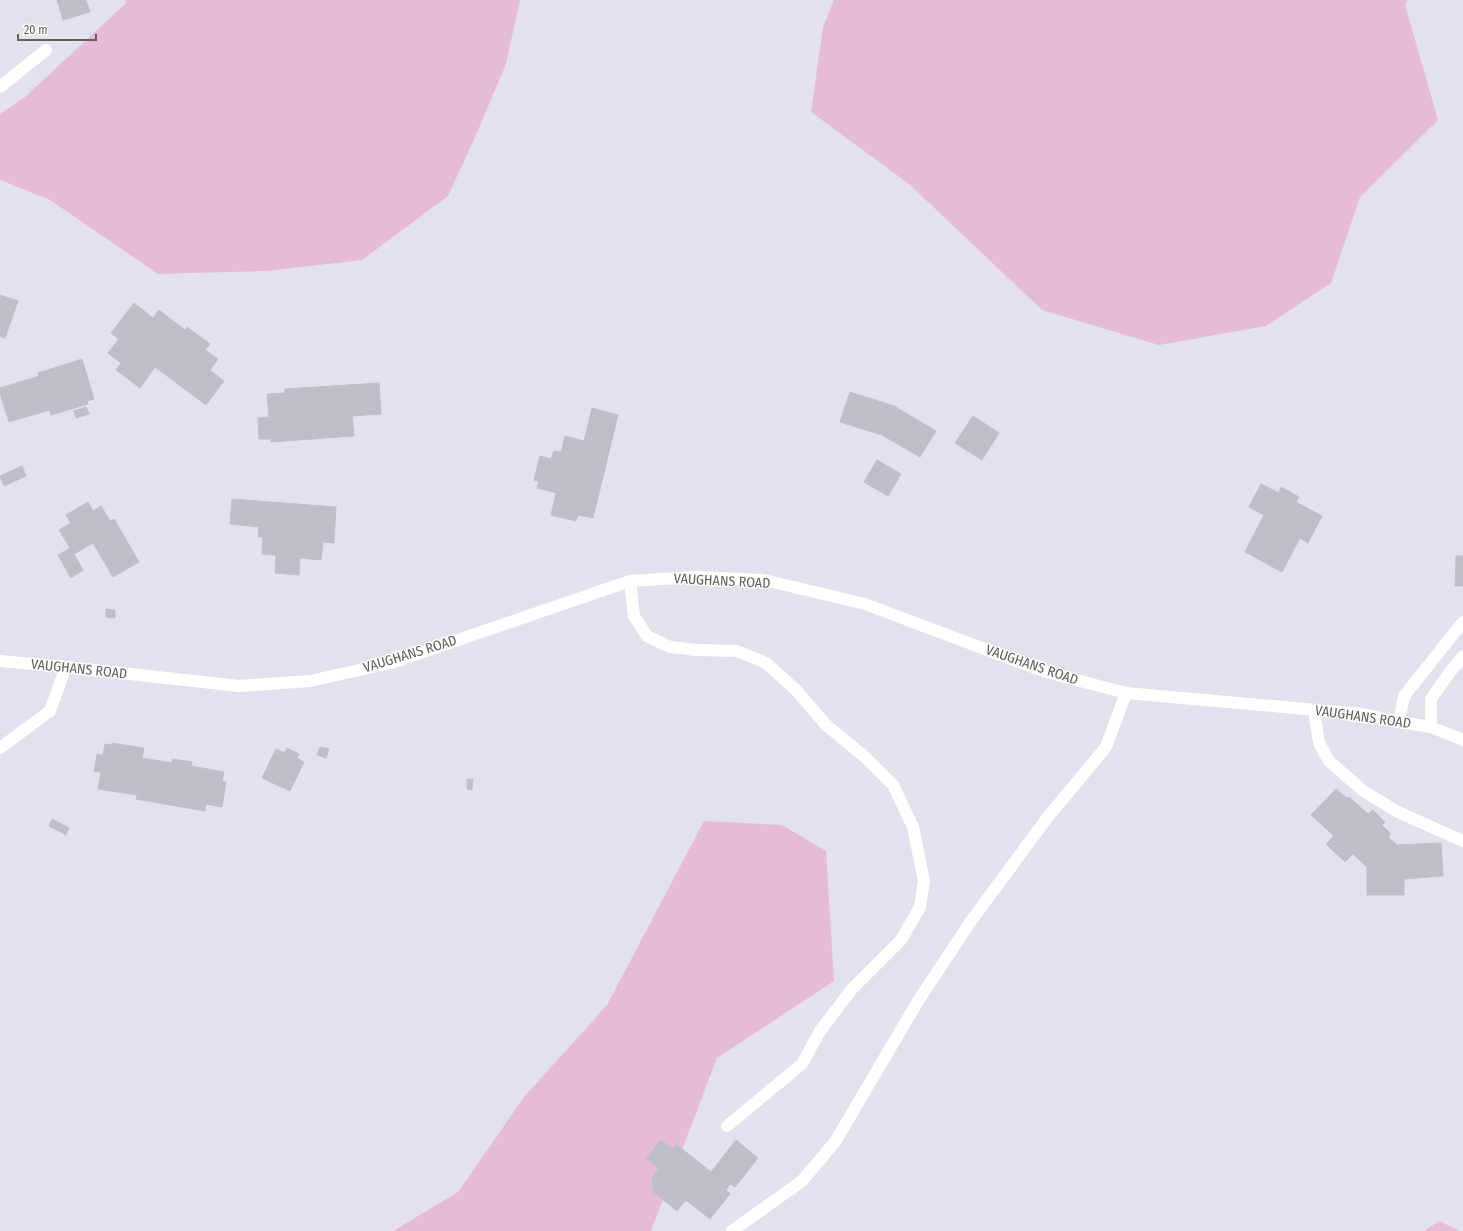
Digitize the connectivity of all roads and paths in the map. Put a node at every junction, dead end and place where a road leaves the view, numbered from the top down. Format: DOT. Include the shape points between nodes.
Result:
graph roads {
  1 [pos="46,50"];
  2 [pos="0,87"];
  3 [pos="630,581"];
  4 [pos="1463,622"];
  5 [pos="1463,656"];
  6 [pos="0,661"];
  7 [pos="66,666"];
  8 [pos="1126,693"];
  9 [pos="1314,710"];
  10 [pos="1399,722"];
  11 [pos="1431,727"];
  12 [pos="1463,740"];
  13 [pos="0,748"];
  14 [pos="1463,841"];
  15 [pos="726,1126"];
  16 [pos="732,1231"];
  1 -- 2 [label="street"];
  3 -- 7 [label="street, VAUGHANS ROAD" via="391,663 310,681 238,686"];
  3 -- 8 [label="street, VAUGHANS ROAD" via="694,577 764,580 865,604 1046,672"];
  3 -- 15 [label="street" via="634,616 647,636 670,648 736,651 766,663 796,690 825,724 871,763 892,786 913,826 924,881 920,908 901,940 852,989 820,1032 802,1064"];
  4 -- 10 [label="street" via="1404,696"];
  5 -- 11 [label="street" via="1431,699"];
  6 -- 7 [label="street, VAUGHANS ROAD"];
  7 -- 13 [label="street" via="50,711"];
  8 -- 9 [label="street, VAUGHANS ROAD"];
  8 -- 16 [label="street" via="1106,747 1047,818 971,921 918,1001 836,1142 802,1181"];
  9 -- 10 [label="street, VAUGHANS ROAD" via="1362,714"];
  9 -- 14 [label="street" via="1319,743 1329,761 1362,790 1398,812"];
  10 -- 11 [label="street, VAUGHANS ROAD"];
  11 -- 12 [label="street, VAUGHANS ROAD"];
}
